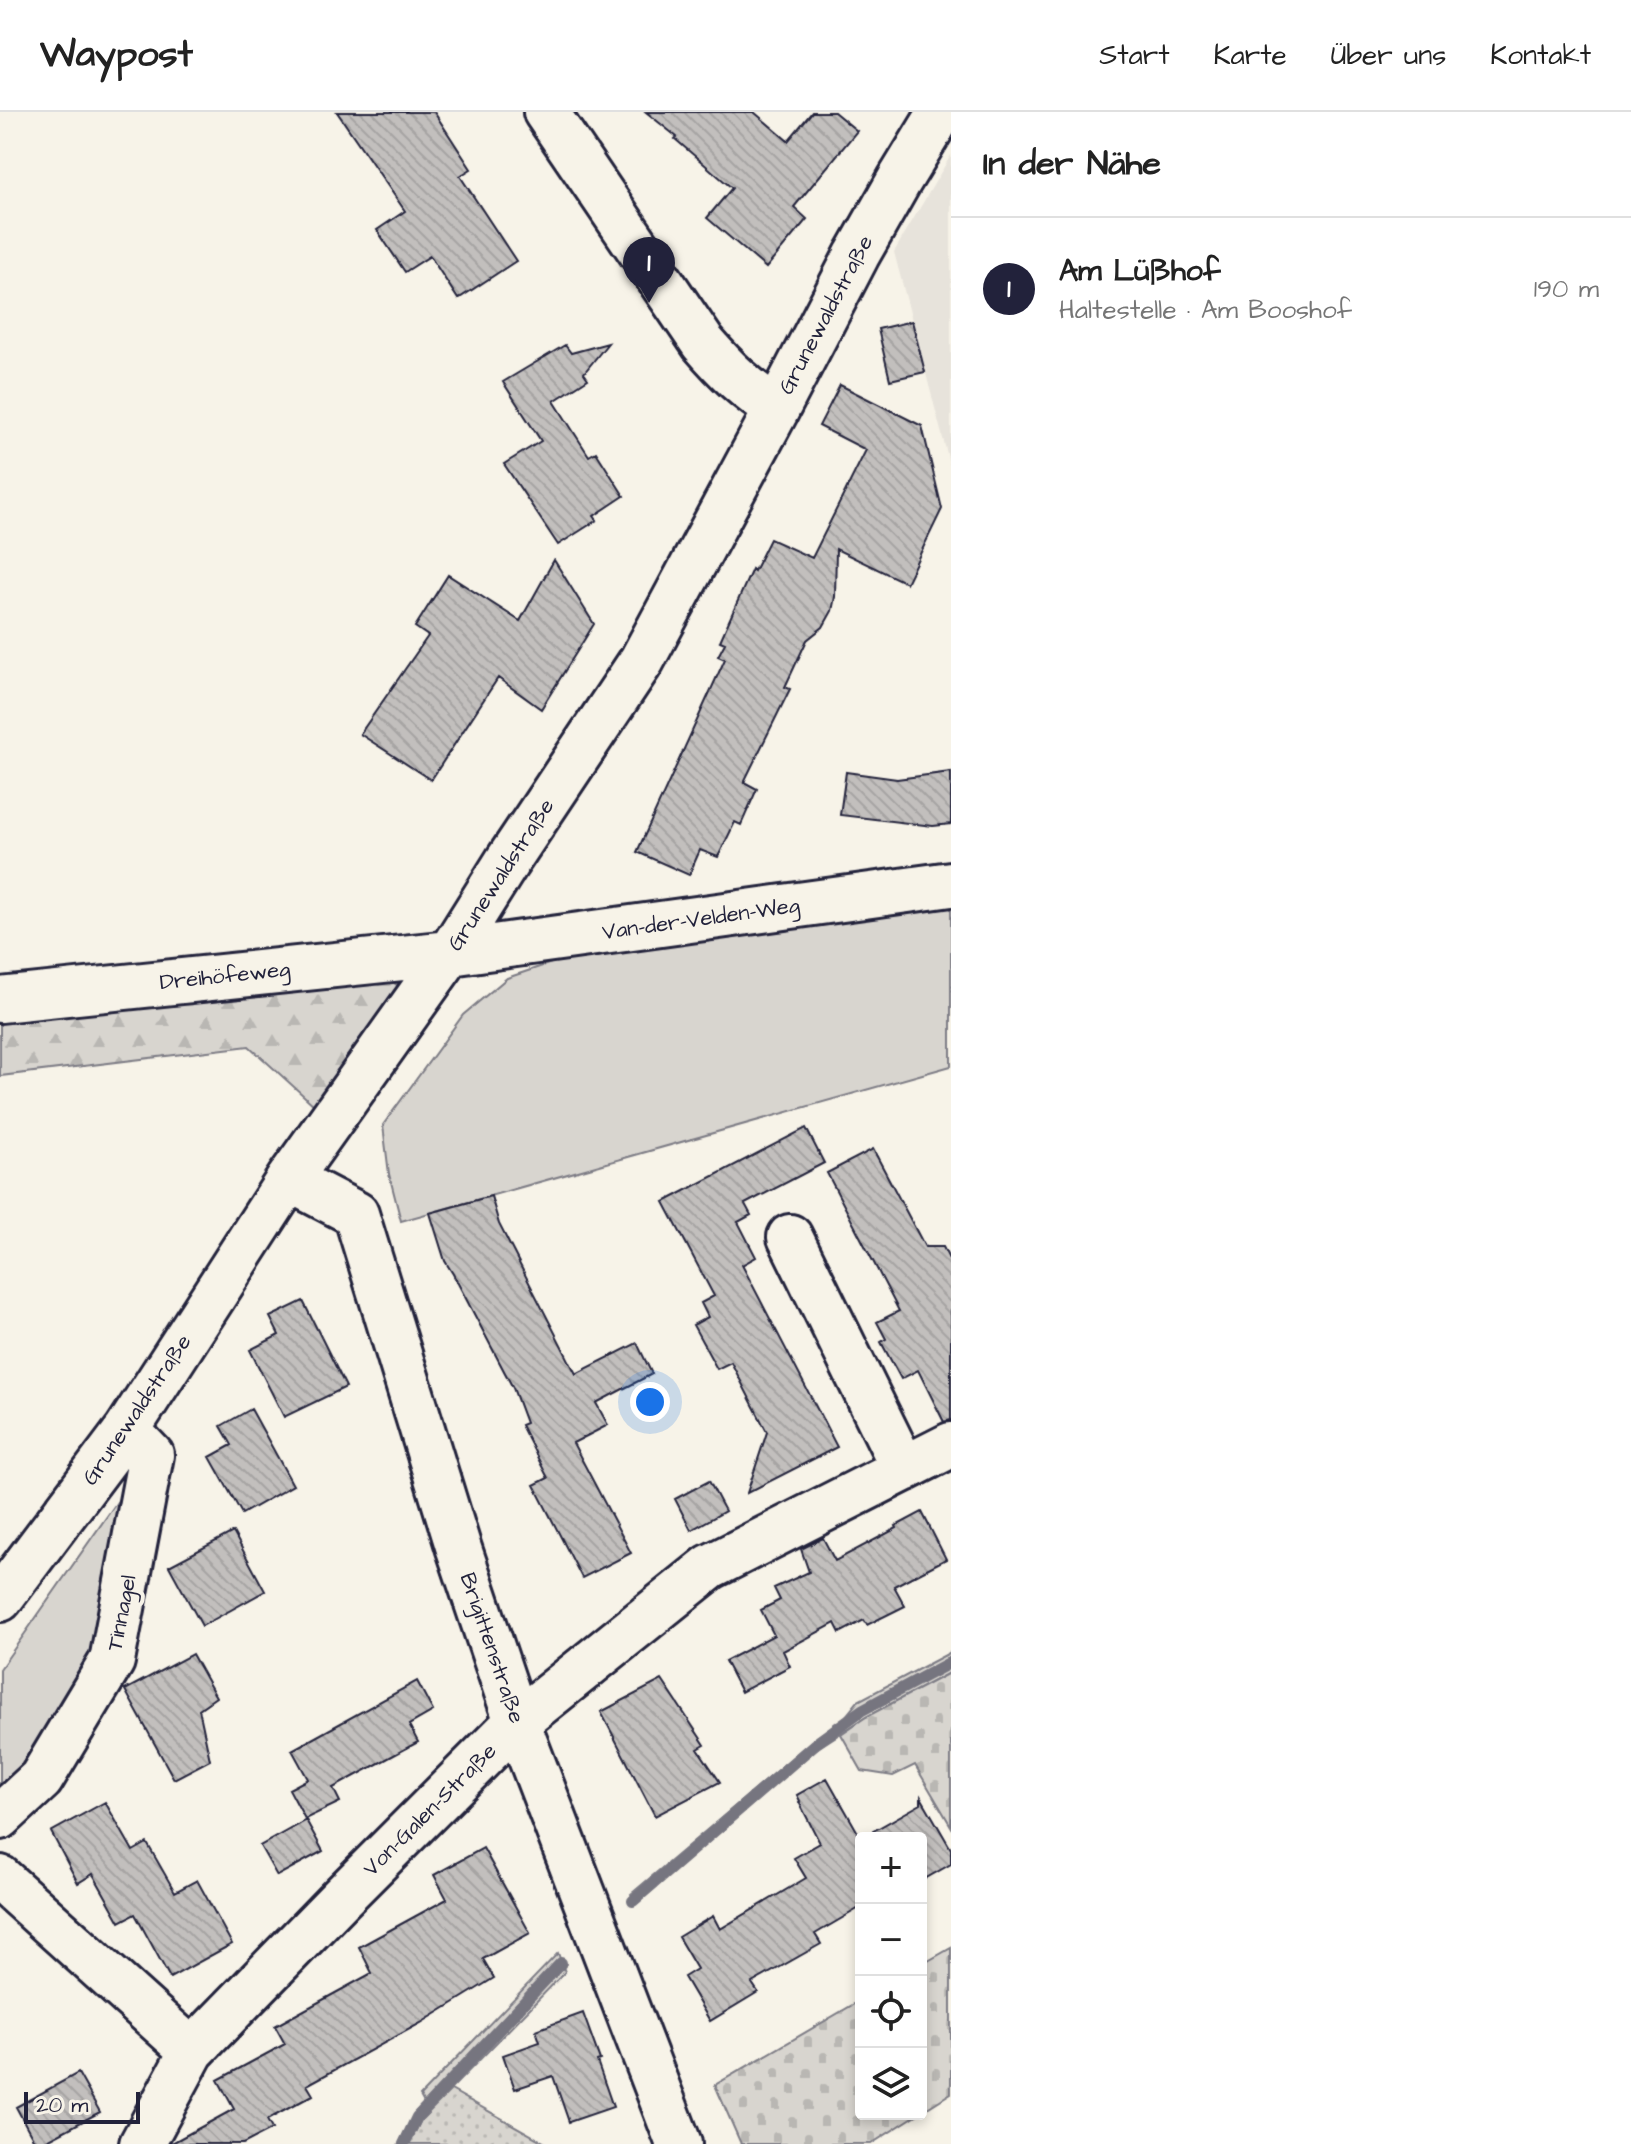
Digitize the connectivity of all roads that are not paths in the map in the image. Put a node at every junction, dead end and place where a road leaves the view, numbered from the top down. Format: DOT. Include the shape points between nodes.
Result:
graph roads {
  1 [pos="546,112"];
  2 [pos="941,112"];
  3 [pos="777,409"];
  4 [pos="951,884"];
  5 [pos="450,953"];
  6 [pos="0,1000"];
  7 [pos="289,1179"];
  8 [pos="790,1237"];
  9 [pos="127,1430"];
  10 [pos="951,1445"];
  11 [pos="904,1469"];
  12 [pos="0,1599"];
  13 [pos="517,1722"];
  14 [pos="0,1817"];
  15 [pos="0,1878"];
  16 [pos="192,2051"];
  17 [pos="142,2144"];
  18 [pos="679,2144"];
  1 -- 3 [label="street" via="703,343 751,393"];
  2 -- 3 [label="street, Grunewaldstraße" via="857,255"];
  3 -- 5 [label="street, Grunewaldstraße" via="642,660"];
  4 -- 5 [label="street, Van-der-Velden-Weg"];
  5 -- 6 [label="street, Dreihöfeweg"];
  5 -- 7 [label="street, Grunewaldstraße"];
  7 -- 9 [label="street, Grunewaldstraße"];
  7 -- 13 [label="street, Brigittenstraße" via="356,1214"];
  8 -- 11 [label="street"];
  9 -- 12 [label="street, Grunewaldstraße"];
  9 -- 14 [label="street, Tinnagel" via="151,1455 112,1661 41,1779"];
  10 -- 11 [label="street, Von-Galen-Straße"];
  11 -- 13 [label="street, Von-Galen-Straße" via="710,1567"];
  13 -- 16 [label="street, Von-Galen-Straße"];
  13 -- 18 [label="street, Brigittenstraße"];
  15 -- 16 [label="street"];
  16 -- 17 [label="street, Von-Galen-Straße"];
}
